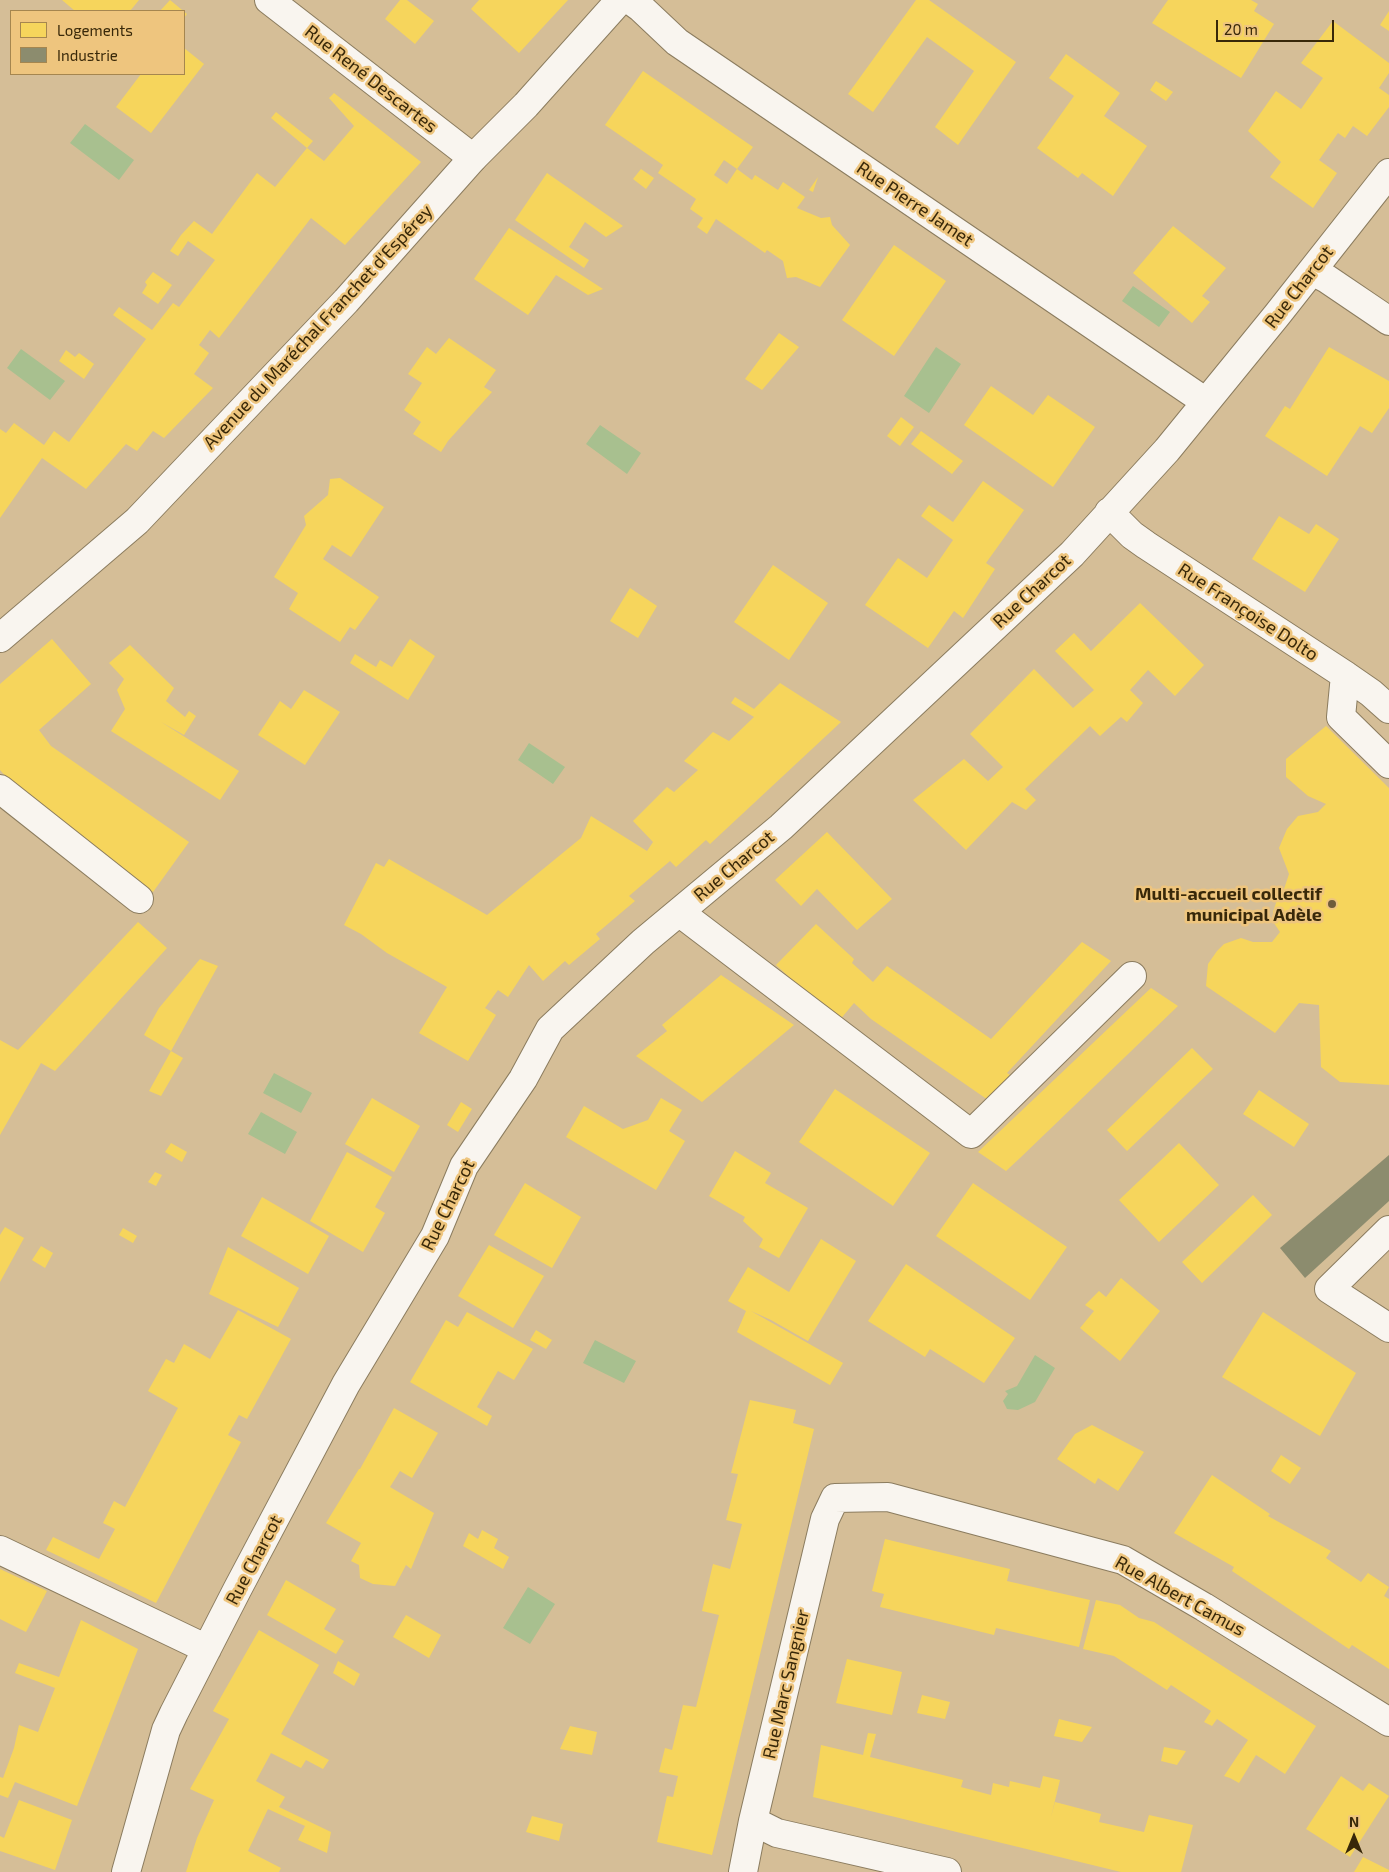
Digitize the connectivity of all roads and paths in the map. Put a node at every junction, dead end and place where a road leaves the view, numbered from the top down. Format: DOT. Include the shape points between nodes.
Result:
graph roads {
  1 [pos="269,0"];
  2 [pos="620,0"];
  3 [pos="630,0"];
  4 [pos="472,158"];
  5 [pos="1389,173"];
  6 [pos="1312,272"];
  7 [pos="1389,322"];
  8 [pos="1206,402"];
  9 [pos="1109,512"];
  10 [pos="0,638"];
  11 [pos="1345,675"];
  12 [pos="1389,709"];
  13 [pos="1389,764"];
  14 [pos="0,789"];
  15 [pos="138,899"];
  16 [pos="679,912"];
  17 [pos="1132,976"];
  18 [pos="1389,1230"];
  19 [pos="1389,1328"];
  20 [pos="835,1498"];
  21 [pos="0,1550"];
  22 [pos="207,1649"];
  23 [pos="1389,1722"];
  24 [pos="753,1821"];
  25 [pos="126,1872"];
  26 [pos="743,1872"];
  27 [pos="947,1872"];
  1 -- 4 [label="street, Rue René Descartes"];
  2 -- 4 [label="street, Avenue du Maréchal Franchet d'Espérey" via="526,105"];
  3 -- 8 [label="street, Rue Pierre Jamet" via="677,42"];
  4 -- 10 [label="street, Avenue du Maréchal Franchet d'Espérey" via="346,301 137,521"];
  5 -- 6 [label="street, Rue Charcot"];
  6 -- 7 [label="street"];
  6 -- 8 [label="street, Rue Charcot"];
  8 -- 9 [label="street, Rue Charcot"];
  9 -- 11 [label="street, Rue Françoise Dolto" via="1146,545"];
  9 -- 16 [label="street, Rue Charcot" via="1072,554 781,827"];
  11 -- 12 [label="street, Rue Françoise Dolto"];
  11 -- 13 [label="street" via="1341,717"];
  14 -- 15 [label="street"];
  16 -- 17 [label="street" via="971,1134"];
  16 -- 22 [label="street, Rue Charcot" via="550,1029 523,1079 464,1166 435,1236 346,1384"];
  18 -- 19 [label="street" via="1329,1289"];
  20 -- 23 [label="street, Rue Albert Camus" via="888,1497 1123,1560"];
  20 -- 24 [label="street, Rue Marc Sangnier" via="826,1519"];
  21 -- 22 [label="street"];
  22 -- 25 [label="street, Rue Charcot" via="166,1730"];
  24 -- 26 [label="street, Rue Marc Sangnier"];
  24 -- 27 [label="street" via="777,1833"];
}
